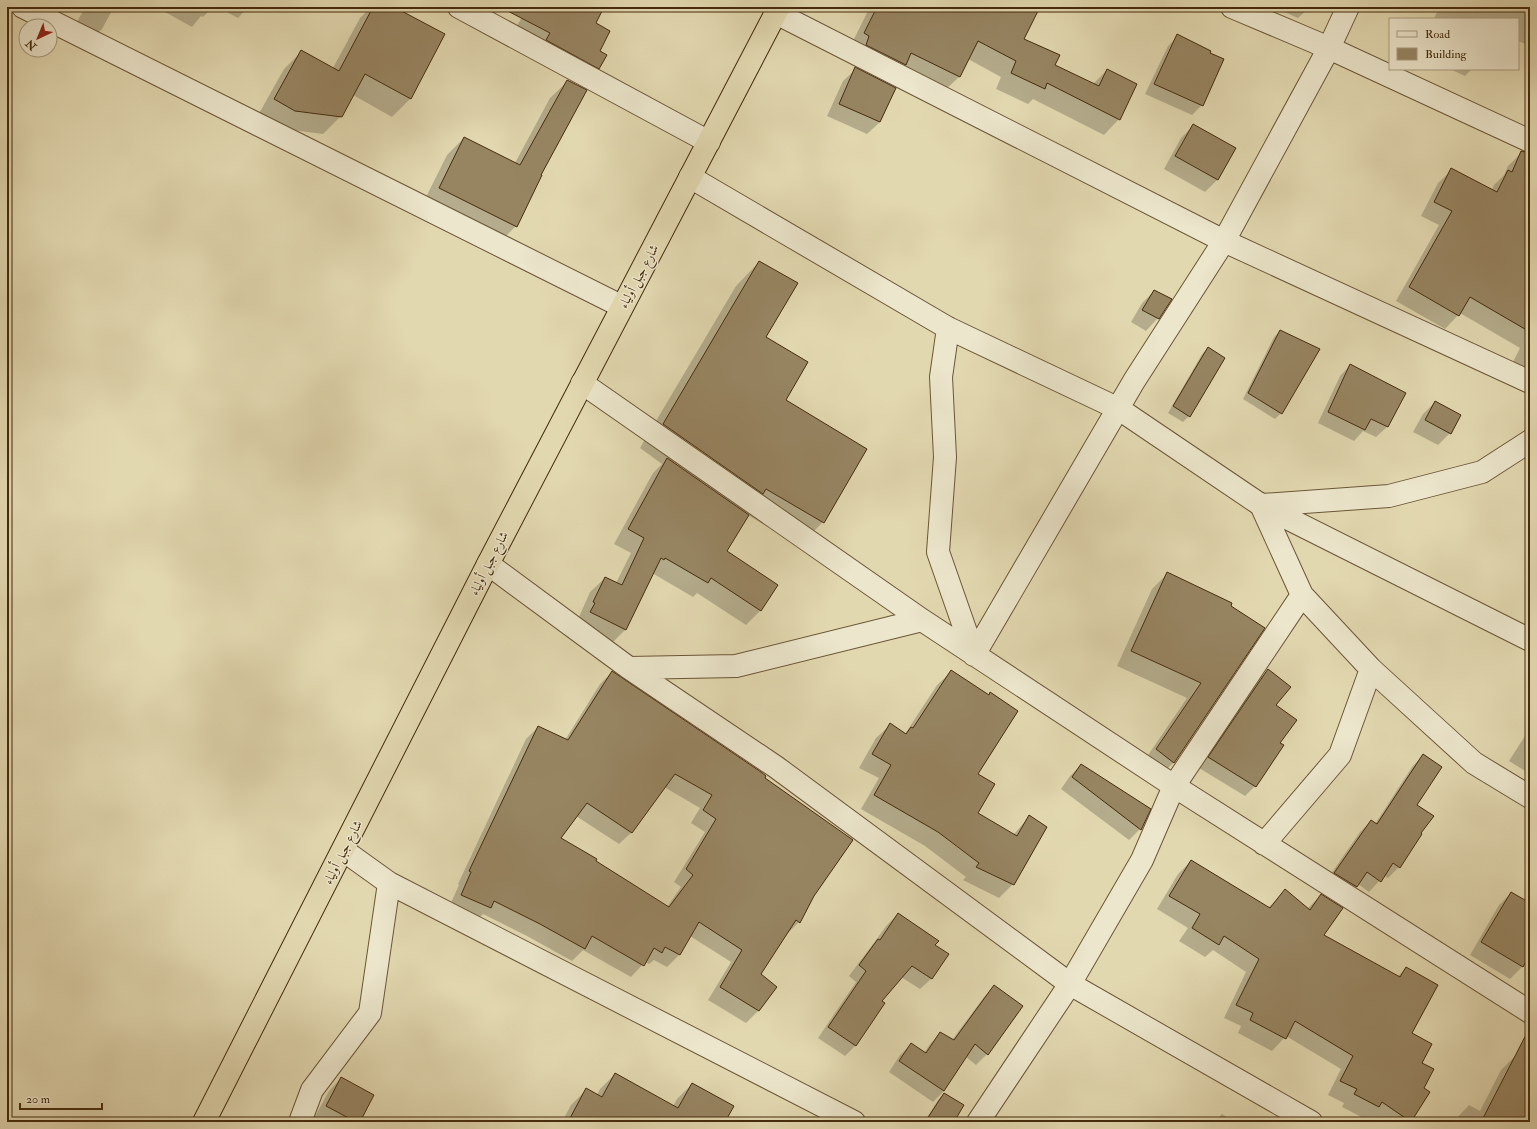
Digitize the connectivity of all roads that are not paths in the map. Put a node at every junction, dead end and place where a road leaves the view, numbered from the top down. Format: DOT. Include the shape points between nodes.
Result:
graph roads {
  1 [pos="23,7"];
  2 [pos="459,7"];
  3 [pos="1232,7"];
  4 [pos="1348,7"];
  5 [pos="777,10"];
  6 [pos="1329,48"];
  7 [pos="1530,141"];
  8 [pos="708,142"];
  9 [pos="690,177"];
  10 [pos="1224,241"];
  11 [pos="622,306"];
  12 [pos="948,328"];
  13 [pos="1530,382"];
  14 [pos="582,383"];
  15 [pos="1118,409"];
  16 [pos="1530,441"];
  17 [pos="1261,505"];
  18 [pos="488,564"];
  19 [pos="1302,595"];
  20 [pos="922,620"];
  21 [pos="1530,640"];
  22 [pos="974,654"];
  23 [pos="629,668"];
  24 [pos="1371,669"];
  25 [pos="1174,786"];
  26 [pos="1530,797"];
  27 [pos="1264,844"];
  28 [pos="343,850"];
  29 [pos="389,883"];
  30 [pos="1070,984"];
  31 [pos="1530,1012"];
  32 [pos="204,1122"];
  33 [pos="300,1122"];
  34 [pos="854,1122"];
  35 [pos="978,1122"];
  36 [pos="1312,1122"];
  1 -- 11 [label="street"];
  2 -- 8 [label="street"];
  3 -- 6 [label="street"];
  4 -- 6 [label="street"];
  5 -- 8 [label="highway, شارع جبل أولياء"];
  5 -- 10 [label="street"];
  6 -- 7 [label="street"];
  6 -- 10 [label="street"];
  8 -- 9 [label="highway, شارع جبل أولياء"];
  9 -- 11 [label="highway, شارع جبل أولياء"];
  9 -- 12 [label="street"];
  10 -- 13 [label="street"];
  10 -- 15 [label="street"];
  11 -- 14 [label="highway, شارع جبل أولياء"];
  12 -- 15 [label="street"];
  12 -- 22 [label="street" via="941,377 945,457 938,552"];
  14 -- 18 [label="highway, شارع جبل أولياء"];
  14 -- 20 [label="street"];
  15 -- 17 [label="street"];
  15 -- 22 [label="street"];
  16 -- 17 [label="street" via="1482,472 1389,496"];
  17 -- 19 [label="street"];
  17 -- 21 [label="street"];
  18 -- 23 [label="street"];
  18 -- 28 [label="highway, شارع جبل أولياء"];
  19 -- 24 [label="street"];
  19 -- 25 [label="street"];
  20 -- 22 [label="street"];
  20 -- 23 [label="street" via="736,666"];
  22 -- 25 [label="street"];
  23 -- 30 [label="street" via="776,767"];
  24 -- 26 [label="street" via="1474,762"];
  24 -- 27 [label="street" via="1340,755"];
  25 -- 27 [label="street"];
  25 -- 30 [label="street" via="1142,860"];
  27 -- 31 [label="street"];
  28 -- 29 [label="street"];
  28 -- 32 [label="highway, شارع جبل أولياء"];
  29 -- 33 [label="street" via="370,1013 312,1090"];
  29 -- 34 [label="street"];
  30 -- 35 [label="street"];
  30 -- 36 [label="street"];
}
